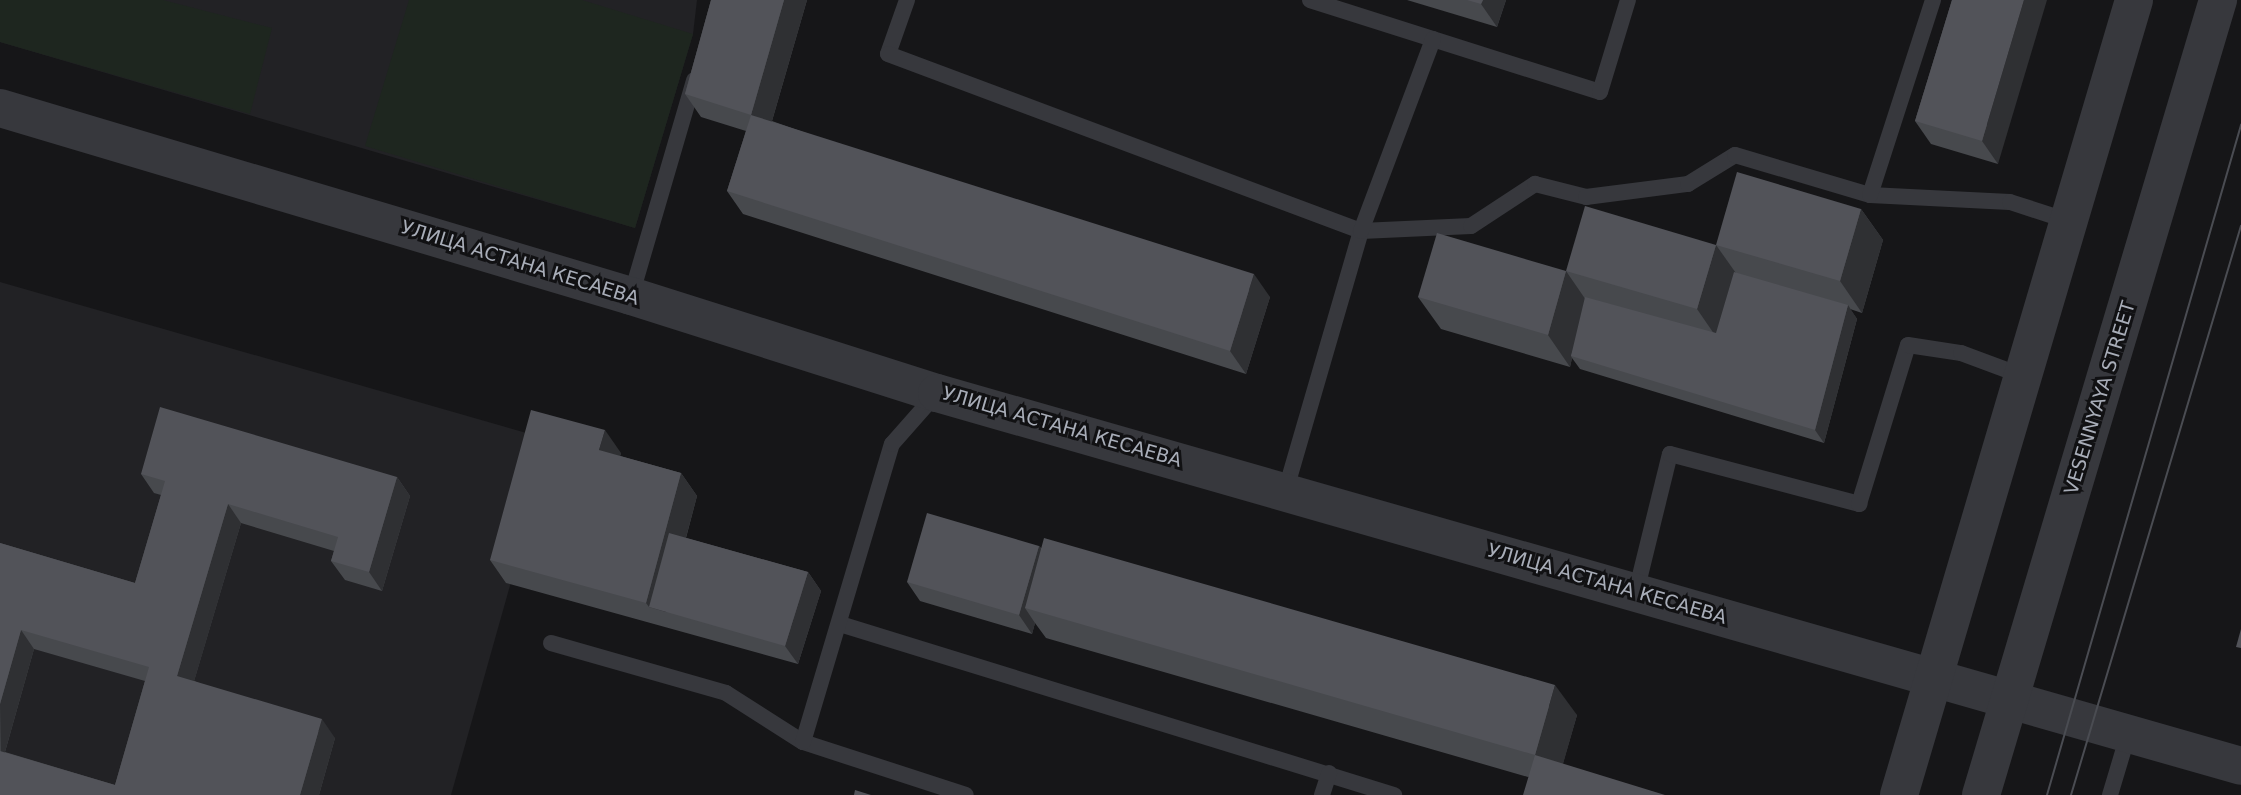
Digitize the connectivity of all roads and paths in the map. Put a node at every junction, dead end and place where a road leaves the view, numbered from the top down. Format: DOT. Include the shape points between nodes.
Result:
graph roads {
  1 [pos="907,0"];
  2 [pos="1310,0"];
  3 [pos="1628,0"];
  4 [pos="1933,0"];
  5 [pos="2134,0"];
  6 [pos="2218,0"];
  7 [pos="1433,39"];
  8 [pos="698,66"];
  9 [pos="0,108"];
  10 [pos="1870,195"];
  11 [pos="2069,221"];
  12 [pos="1361,231"];
  13 [pos="631,296"];
  14 [pos="2023,376"];
  15 [pos="937,393"];
  16 [pos="1286,489"];
  17 [pos="1636,593"];
  18 [pos="840,624"];
  19 [pos="551,643"];
  20 [pos="1934,679"];
  21 [pos="2008,701"];
  22 [pos="2128,735"];
  23 [pos="803,741"];
  24 [pos="2241,766"];
  25 [pos="1329,773"];
  26 [pos="966,795"];
  27 [pos="1322,795"];
  28 [pos="1394,795"];
  29 [pos="1899,795"];
  30 [pos="1980,795"];
  31 [pos="2110,795"];
  1 -- 12 [label="lane" via="888,54"];
  2 -- 7 [label="lane"];
  3 -- 7 [label="lane" via="1600,92"];
  4 -- 10 [label="lane"];
  5 -- 11 [label="street"];
  6 -- 21 [label="street, VESENNYAYA STREET"];
  7 -- 12 [label="lane"];
  8 -- 13 [label="lane"];
  9 -- 13 [label="street, УЛИЦА АСТАНА КЕСАЕВА"];
  10 -- 11 [label="lane" via="2010,202"];
  10 -- 12 [label="lane" via="1735,155 1688,184 1586,197 1535,184 1471,226"];
  11 -- 14 [label="street"];
  12 -- 16 [label="lane"];
  13 -- 15 [label="street, УЛИЦА АСТАНА КЕСАЕВА"];
  14 -- 17 [label="lane" via="1961,353 1908,345 1859,505 1670,454"];
  14 -- 20 [label="street"];
  15 -- 16 [label="street, УЛИЦА АСТАНА КЕСАЕВА"];
  15 -- 18 [label="lane" via="892,444"];
  16 -- 17 [label="street, УЛИЦА АСТАНА КЕСАЕВА"];
  17 -- 20 [label="street, УЛИЦА АСТАНА КЕСАЕВА"];
  18 -- 23 [label="lane"];
  18 -- 25 [label="lane"];
  19 -- 23 [label="lane" via="726,694"];
  20 -- 21 [label="street, УЛИЦА АСТАНА КЕСАЕВА"];
  20 -- 29 [label="street"];
  21 -- 22 [label="street, УЛИЦА АСТАНА КЕСАЕВА"];
  21 -- 30 [label="street, VESENNYAYA STREET"];
  22 -- 24 [label="street, УЛИЦА АСТАНА КЕСАЕВА"];
  22 -- 31 [label="lane"];
  23 -- 26 [label="lane"];
  25 -- 27 [label="lane"];
  25 -- 28 [label="lane"];
}
